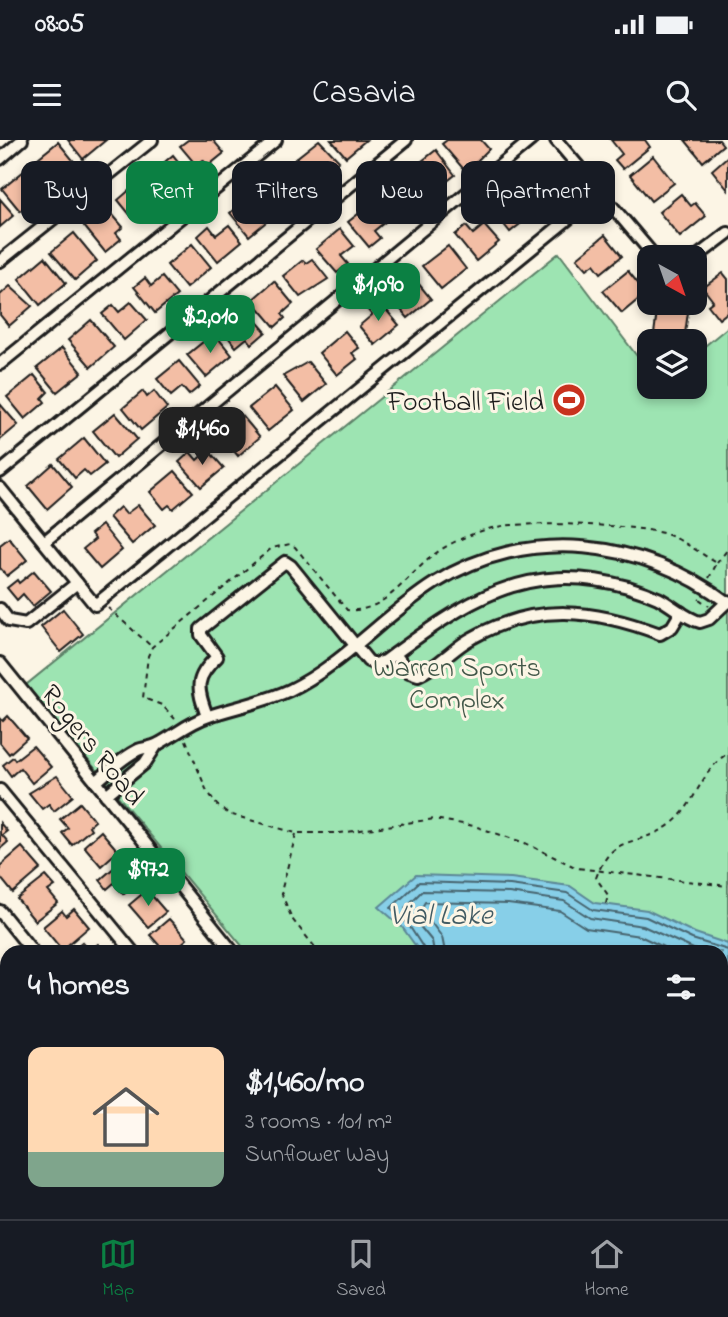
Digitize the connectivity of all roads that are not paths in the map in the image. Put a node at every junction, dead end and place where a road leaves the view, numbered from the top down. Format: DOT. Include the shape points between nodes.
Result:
graph roads {
  1 [pos="22,140"];
  2 [pos="152,140"];
  3 [pos="276,140"];
  4 [pos="406,140"];
  5 [pos="531,140"];
  6 [pos="556,140"];
  7 [pos="0,159"];
  8 [pos="573,161"];
  9 [pos="615,212"];
  10 [pos="563,224"];
  11 [pos="728,233"];
  12 [pos="644,245"];
  13 [pos="707,249"];
  14 [pos="0,261"];
  15 [pos="0,364"];
  16 [pos="0,472"];
  17 [pos="0,488"];
  18 [pos="44,542"];
  19 [pos="77,583"];
  20 [pos="728,602"];
  21 [pos="0,609"];
  22 [pos="681,612"];
  23 [pos="354,645"];
  24 [pos="395,654"];
  25 [pos="0,663"];
  26 [pos="207,716"];
  27 [pos="156,746"];
  28 [pos="96,782"];
  29 [pos="0,790"];
  30 [pos="106,795"];
  31 [pos="0,911"];
  32 [pos="27,945"];
  33 [pos="128,945"];
  34 [pos="227,945"];
  1 -- 7 [label="street"];
  2 -- 14 [label="street"];
  3 -- 15 [label="street"];
  4 -- 16 [label="street"];
  5 -- 18 [label="street"];
  6 -- 8 [label="street"];
  9 -- 12 [label="street"];
  10 -- 19 [label="street" via="98,603"];
  11 -- 13 [label="street"];
  17 -- 18 [label="street"];
  18 -- 19 [label="street"];
  19 -- 21 [label="street" via="26,624 9,621"];
  20 -- 22 [label="street" via="700,622"];
  20 -- 23 [label="street" via="662,564 614,550 511,550 436,582"];
  22 -- 24 [label="street" via="627,587 567,579 524,582 457,609"];
  22 -- 24 [label="street" via="672,627 660,634 597,615 522,616 470,638 418,675"];
  23 -- 24 [label="street" via="375,664"];
  23 -- 26 [label="street" via="289,690"];
  23 -- 26 [label="street" via="285,562 201,629 217,657 199,681"];
  25 -- 28 [label="street, Rogers Road"];
  26 -- 27 [label="street"];
  27 -- 28 [label="street" via="138,750"];
  27 -- 30 [label="street" via="145,763"];
  28 -- 30 [label="street, Rogers Road"];
  29 -- 33 [label="street"];
  30 -- 34 [label="street, Rogers Road"];
  31 -- 32 [label="street"];
}
